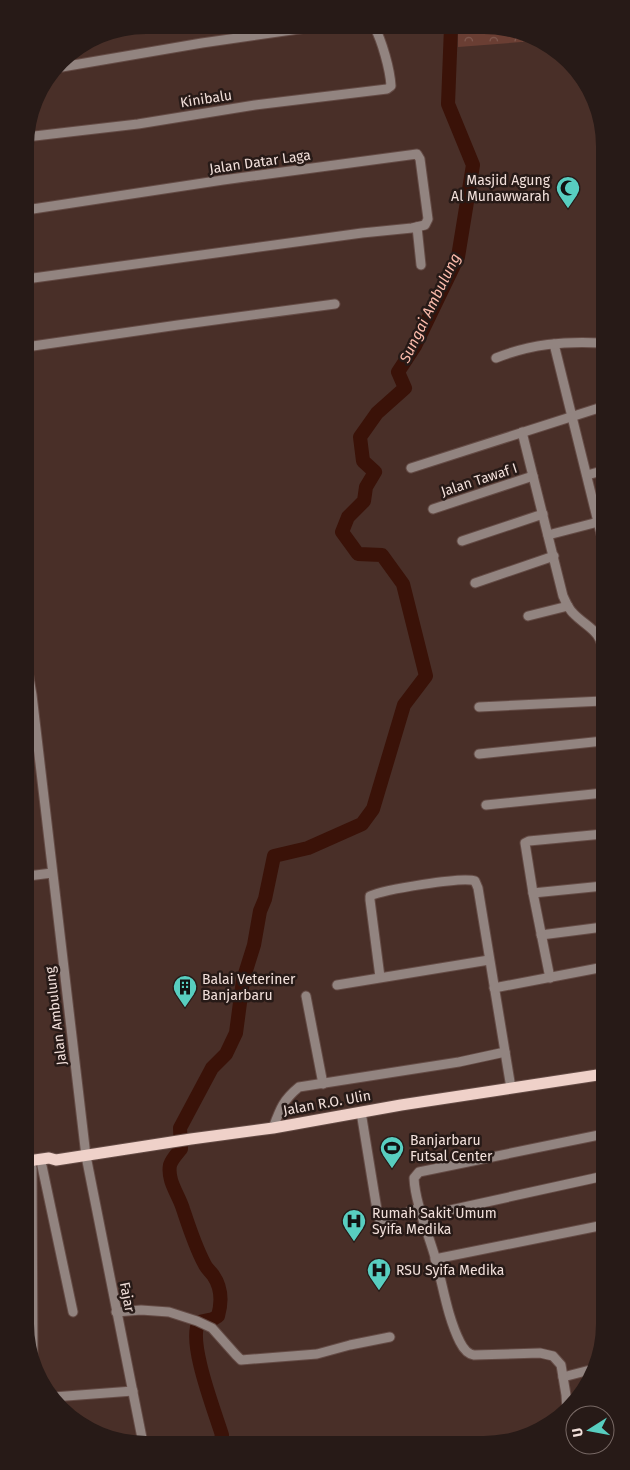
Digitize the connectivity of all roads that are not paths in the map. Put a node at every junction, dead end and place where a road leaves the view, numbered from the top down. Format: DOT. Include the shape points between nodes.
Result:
graph roads {
  1 [pos="264,34"];
  2 [pos="378,34"];
  3 [pos="68,66"];
  4 [pos="35,135"];
  5 [pos="34,209"];
  6 [pos="417,227"];
  7 [pos="421,265"];
  8 [pos="34,277"];
  9 [pos="335,304"];
  10 [pos="596,343"];
  11 [pos="554,344"];
  12 [pos="34,346"];
  13 [pos="496,358"];
  14 [pos="596,408"];
  15 [pos="571,416"];
  16 [pos="522,432"];
  17 [pos="411,468"];
  18 [pos="596,472"];
  19 [pos="586,475"];
  20 [pos="533,476"];
  21 [pos="596,508"];
  22 [pos="433,509"];
  23 [pos="543,514"];
  24 [pos="596,522"];
  25 [pos="548,535"];
  26 [pos="462,541"];
  27 [pos="554,556"];
  28 [pos="475,583"];
  29 [pos="568,606"];
  30 [pos="528,616"];
  31 [pos="596,634"];
  32 [pos="596,700"];
  33 [pos="479,707"];
  34 [pos="34,717"];
  35 [pos="596,742"];
  36 [pos="38,744"];
  37 [pos="34,745"];
  38 [pos="480,754"];
  39 [pos="596,794"];
  40 [pos="486,804"];
  41 [pos="596,835"];
  42 [pos="52,873"];
  43 [pos="34,875"];
  44 [pos="596,887"];
  45 [pos="533,893"];
  46 [pos="596,928"];
  47 [pos="542,935"];
  48 [pos="490,960"];
  49 [pos="596,969"];
  50 [pos="380,977"];
  51 [pos="550,978"];
  52 [pos="337,985"];
  53 [pos="494,988"];
  54 [pos="306,996"];
  55 [pos="505,1052"];
  56 [pos="596,1075"];
  57 [pos="323,1084"];
  58 [pos="511,1088"];
  59 [pos="361,1112"];
  60 [pos="273,1128"];
  61 [pos="596,1136"];
  62 [pos="86,1156"];
  63 [pos="34,1166"];
  64 [pos="34,1170"];
  65 [pos="596,1178"];
  66 [pos="421,1212"];
  67 [pos="596,1227"];
  68 [pos="435,1259"];
  69 [pos="73,1312"];
  70 [pos="116,1312"];
  71 [pos="390,1337"];
  72 [pos="586,1371"];
  73 [pos="564,1377"];
  74 [pos="132,1390"];
  75 [pos="61,1396"];
  76 [pos="566,1400"];
  77 [pos="141,1436"];
  1 -- 3 [label="street"];
  2 -- 4 [label="street, Kinibalu" via="390,77 387,89"];
  5 -- 6 [label="street, Jalan Datar Laga" via="416,154 420,158 428,219 425,225"];
  6 -- 7 [label="street"];
  6 -- 8 [label="street"];
  9 -- 12 [label="street"];
  10 -- 11 [label="street"];
  11 -- 13 [label="street" via="525,347"];
  11 -- 15 [label="street"];
  14 -- 15 [label="street"];
  15 -- 16 [label="street"];
  15 -- 19 [label="street"];
  16 -- 17 [label="street"];
  16 -- 20 [label="street"];
  18 -- 19 [label="street"];
  19 -- 21 [label="street"];
  20 -- 22 [label="street, Jalan Tawaf I"];
  20 -- 23 [label="street"];
  23 -- 25 [label="street"];
  23 -- 26 [label="street"];
  24 -- 25 [label="street"];
  25 -- 27 [label="street"];
  27 -- 28 [label="street"];
  27 -- 29 [label="street"];
  29 -- 30 [label="street"];
  29 -- 31 [label="street"];
  32 -- 33 [label="street"];
  34 -- 36 [label="street, Jalan Ambulung"];
  35 -- 38 [label="street"];
  36 -- 37 [label="street"];
  36 -- 42 [label="street, Jalan Ambulung"];
  39 -- 40 [label="street"];
  41 -- 45 [label="street" via="526,843"];
  42 -- 43 [label="street"];
  42 -- 62 [label="street, Jalan Ambulung"];
  44 -- 45 [label="street"];
  45 -- 47 [label="street"];
  46 -- 47 [label="street"];
  47 -- 51 [label="street"];
  48 -- 50 [label="street"];
  48 -- 50 [label="street" via="475,881 426,884 370,896"];
  48 -- 53 [label="street"];
  49 -- 51 [label="street"];
  50 -- 52 [label="street"];
  51 -- 53 [label="street"];
  53 -- 55 [label="street"];
  54 -- 57 [label="street"];
  55 -- 57 [label="street"];
  55 -- 58 [label="street"];
  56 -- 58 [label="main road, Jalan R.O. Ulin"];
  57 -- 60 [label="street" via="299,1087 290,1094 283,1102"];
  58 -- 59 [label="main road, Jalan R.O. Ulin"];
  59 -- 60 [label="main road, Jalan R.O. Ulin"];
  59 -- 66 [label="street" via="379,1219"];
  60 -- 62 [label="main road, Jalan R.O. Ulin"];
  61 -- 66 [label="street" via="419,1172 414,1178 414,1185"];
  62 -- 63 [label="main road, Jalan R.O. Ulin" via="49,1158"];
  62 -- 70 [label="street, Fajar"];
  64 -- 69 [label="street"];
  65 -- 66 [label="street"];
  66 -- 68 [label="street"];
  67 -- 68 [label="street"];
  68 -- 73 [label="street" via="452,1321 468,1353 548,1354 561,1365"];
  70 -- 71 [label="street" via="169,1312 197,1321 212,1328 242,1360 317,1354"];
  70 -- 74 [label="street, Fajar"];
  72 -- 73 [label="street"];
  73 -- 76 [label="street"];
  74 -- 75 [label="street"];
  74 -- 77 [label="street, Fajar"];
}
